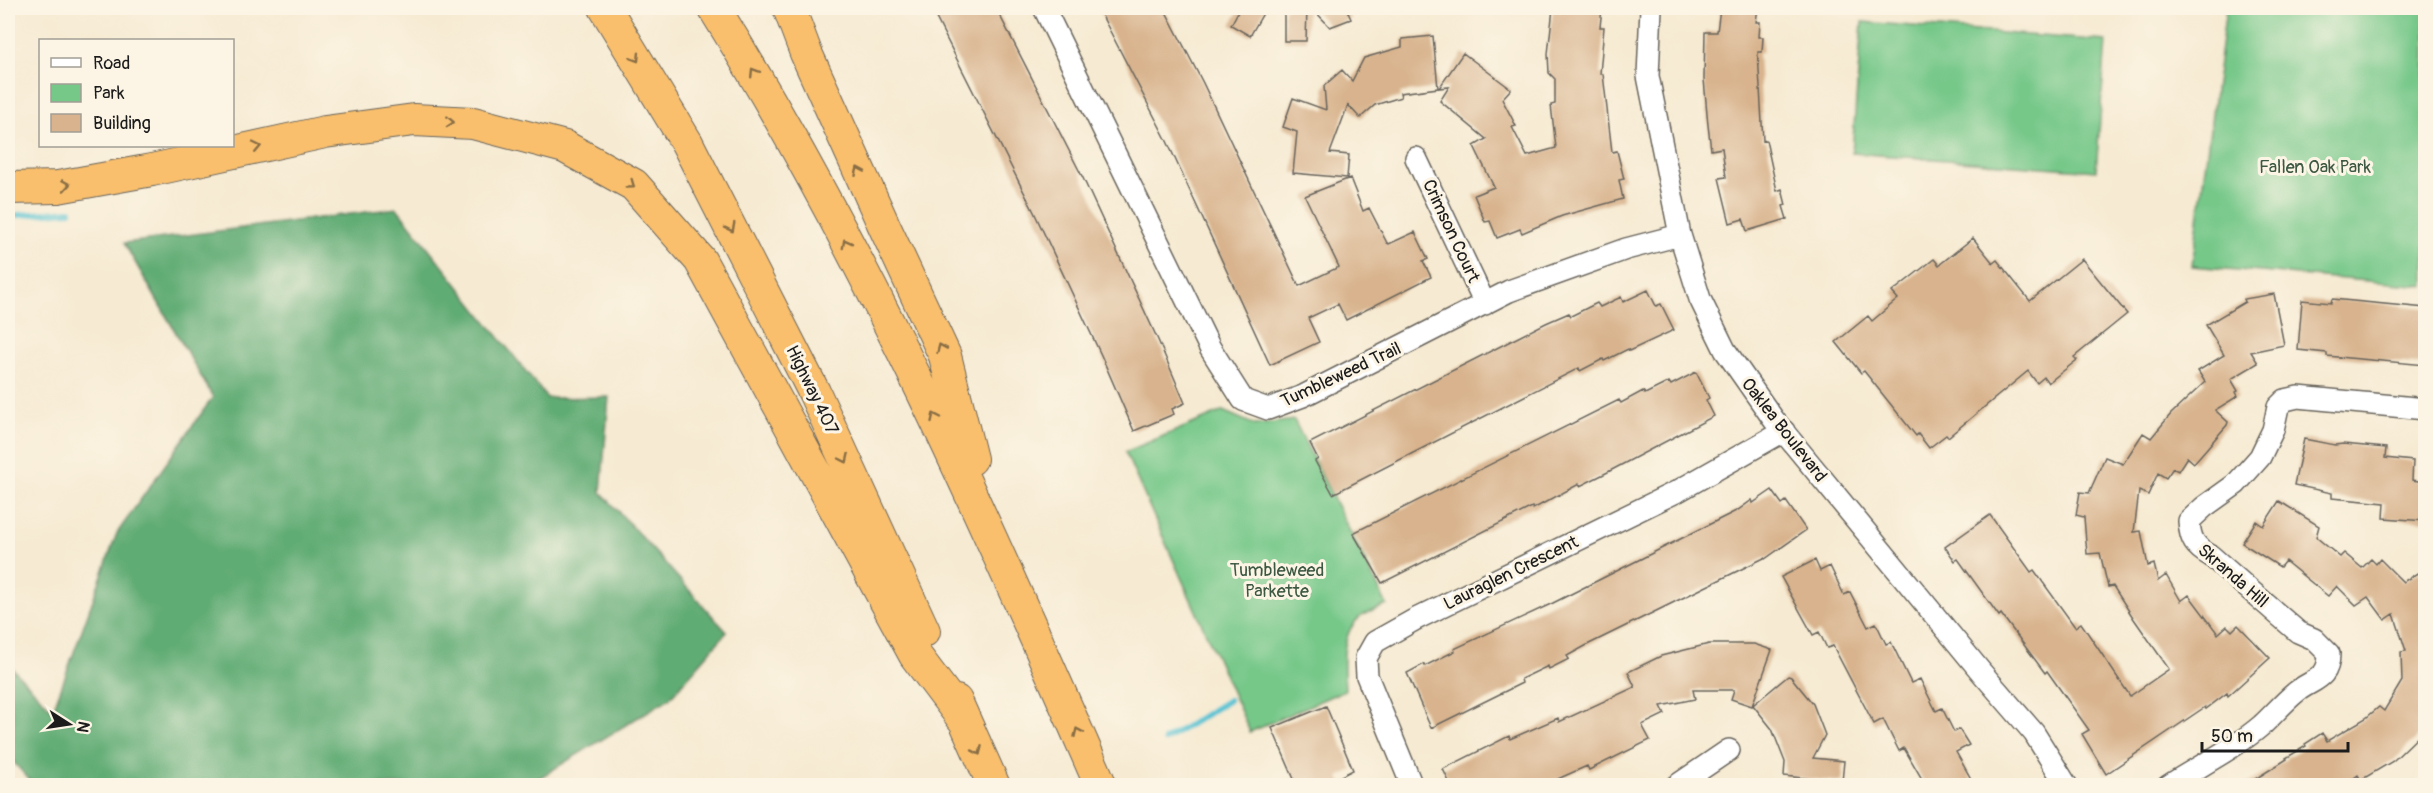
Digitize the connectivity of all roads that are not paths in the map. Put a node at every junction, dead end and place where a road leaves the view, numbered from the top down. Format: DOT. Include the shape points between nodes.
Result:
graph roads {
  1 [pos="605,8"];
  2 [pos="714,8"];
  3 [pos="789,8"];
  4 [pos="1044,8"];
  5 [pos="1651,8"];
  6 [pos="1416,158"];
  7 [pos="8,188"];
  8 [pos="1680,235"];
  9 [pos="1485,304"];
  10 [pos="2426,409"];
  11 [pos="1784,431"];
  12 [pos="987,527"];
  13 [pos="964,720"];
  14 [pos="1729,750"];
  15 [pos="994,786"];
  16 [pos="1101,786"];
  17 [pos="1412,786"];
  18 [pos="1676,786"];
  19 [pos="2067,786"];
  20 [pos="2168,786"];
  1 -- 13 [label="highway, Highway 407, one-way" via="687,143 814,392"];
  12 -- 2 [label="highway, one-way" via="908,361 767,92"];
  12 -- 3 [label="highway, one-way" via="945,356"];
  4 -- 9 [label="street, Tumbleweed Trail" via="1210,348 1243,400 1268,409 1303,396"];
  5 -- 8 [label="street, Oaklea Boulevard" via="1648,76"];
  6 -- 9 [label="street, Crimson Court"];
  7 -- 13 [label="highway, one-way" via="58,187 325,132 414,120 473,123 565,147 634,185 700,260 915,655"];
  8 -- 9 [label="street, Tumbleweed Trail" via="1626,249 1509,291"];
  8 -- 11 [label="street, Oaklea Boulevard" via="1700,299 1725,350"];
  10 -- 20 [label="street, Skranda Hill" via="2298,397 2285,400 2278,407 2273,430 2260,457 2236,484 2189,521 2195,546 2298,632 2314,639 2328,654 2329,666 2244,739"];
  11 -- 17 [label="street, Lauraglen Crescent" via="1678,491 1375,642 1366,658 1368,676"];
  11 -- 19 [label="street, Oaklea Boulevard" via="2034,733"];
  16 -- 12 [label="highway, one-way"];
  13 -- 15 [label="highway, Highway 407, one-way"];
  14 -- 18 [label="street"];
}
